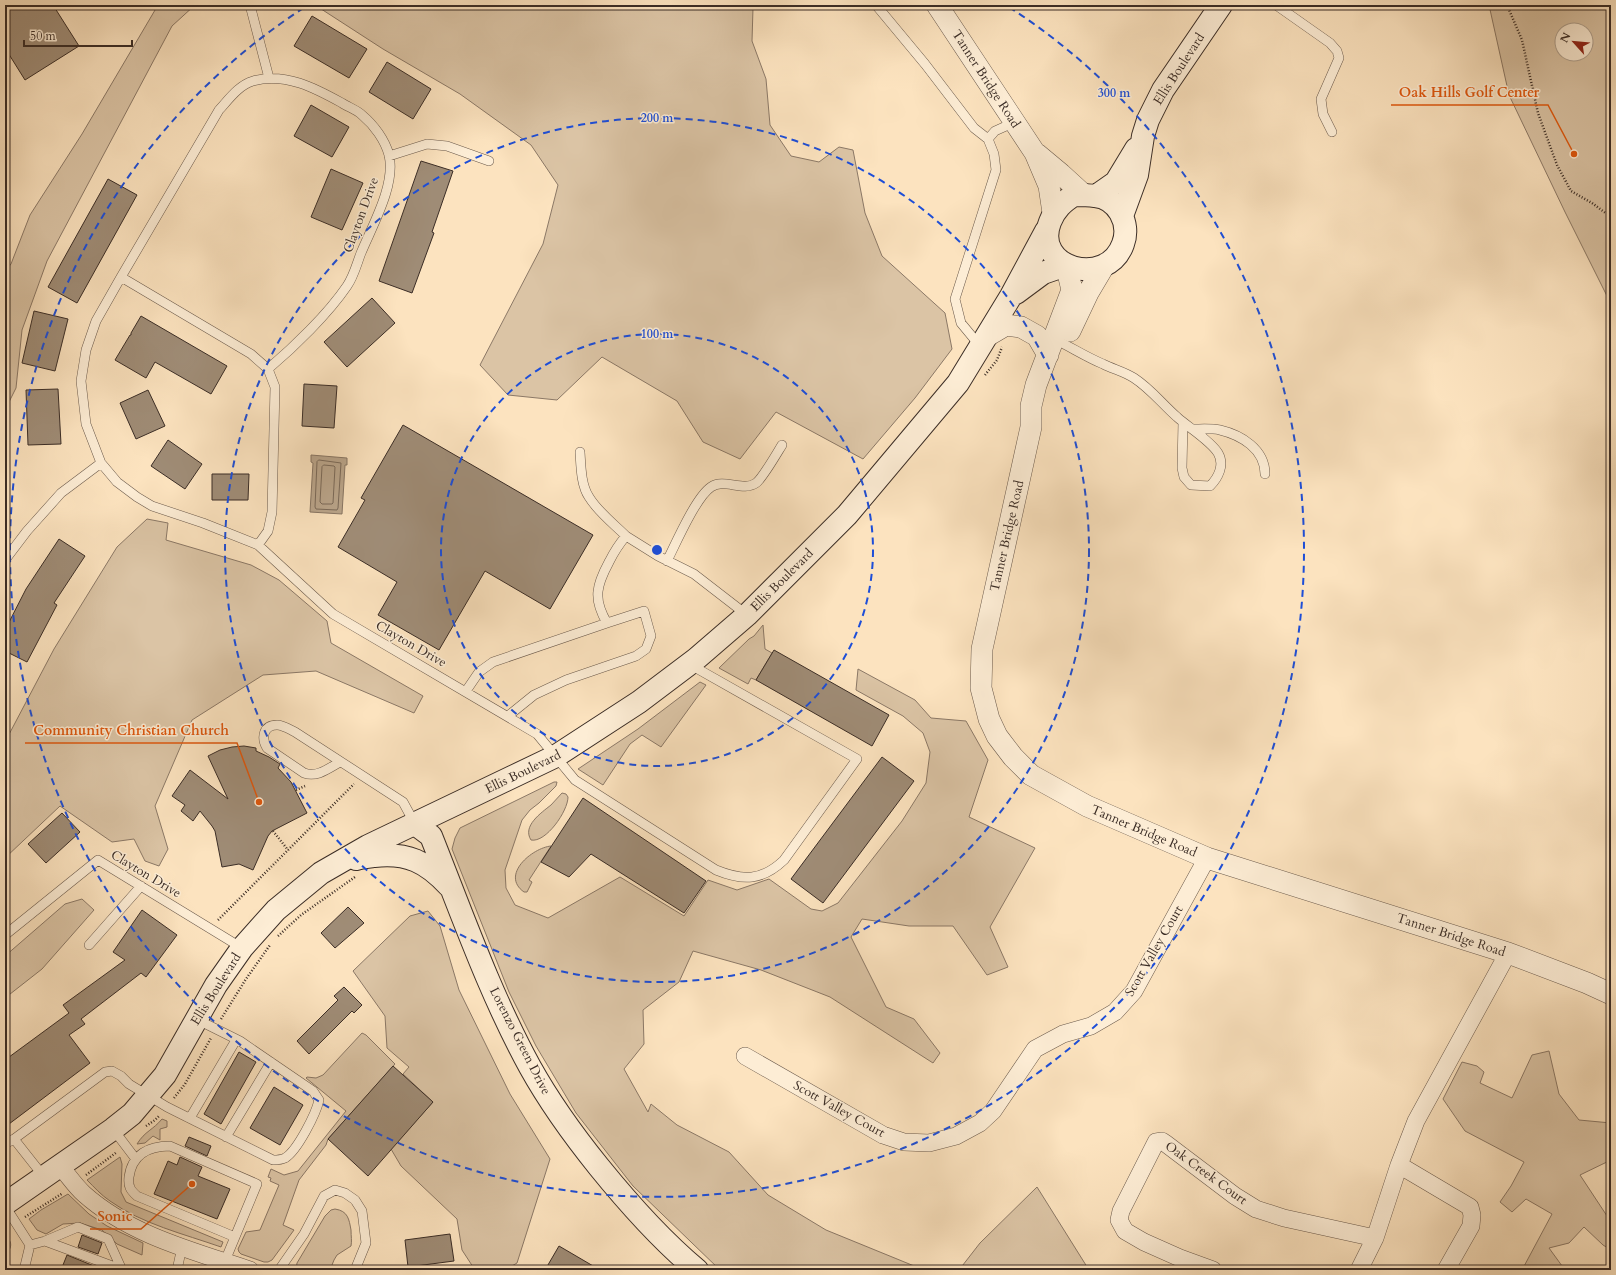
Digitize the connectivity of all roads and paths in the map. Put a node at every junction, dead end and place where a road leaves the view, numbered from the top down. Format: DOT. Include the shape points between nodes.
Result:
graph roads {
  1 [pos="250,5"];
  2 [pos="876,5"];
  3 [pos="1221,5"];
  4 [pos="1276,5"];
  5 [pos="1507,5"];
  6 [pos="941,6"];
  7 [pos="269,78"];
  8 [pos="1015,122"];
  9 [pos="1332,132"];
  10 [pos="1143,136"];
  11 [pos="988,139"];
  12 [pos="1035,153"];
  13 [pos="389,156"];
  14 [pos="489,161"];
  15 [pos="1090,195"];
  16 [pos="1122,216"];
  17 [pos="1611,217"];
  18 [pos="1050,222"];
  19 [pos="1066,265"];
  20 [pos="1104,266"];
  21 [pos="120,277"];
  22 [pos="1012,296"];
  23 [pos="985,341"];
  24 [pos="1055,346"];
  25 [pos="268,369"];
  26 [pos="1183,422"];
  27 [pos="1192,429"];
  28 [pos="782,445"];
  29 [pos="580,452"];
  30 [pos="101,462"];
  31 [pos="1265,474"];
  32 [pos="626,536"];
  33 [pos="258,545"];
  34 [pos="5,560"];
  35 [pos="667,560"];
  36 [pos="747,615"];
  37 [pos="607,623"];
  38 [pos="689,664"];
  39 [pos="466,691"];
  40 [pos="508,716"];
  41 [pos="556,756"];
  42 [pos="340,762"];
  43 [pos="360,775"];
  44 [pos="351,781"];
  45 [pos="310,783"];
  46 [pos="354,785"];
  47 [pos="360,789"];
  48 [pos="296,790"];
  49 [pos="415,824"];
  50 [pos="273,831"];
  51 [pos="288,850"];
  52 [pos="1207,858"];
  53 [pos="321,873"];
  54 [pos="141,886"];
  55 [pos="458,904"];
  56 [pos="210,928"];
  57 [pos="5,935"];
  58 [pos="89,944"];
  59 [pos="242,948"];
  60 [pos="1508,953"];
  61 [pos="1611,994"];
  62 [pos="196,1020"];
  63 [pos="236,1040"];
  64 [pos="745,1056"];
  65 [pos="271,1062"];
  66 [pos="148,1096"];
  67 [pos="190,1118"];
  68 [pos="114,1129"];
  69 [pos="226,1136"];
  70 [pos="14,1139"];
  71 [pos="5,1144"];
  72 [pos="135,1158"];
  73 [pos="1399,1165"];
  74 [pos="52,1172"];
  75 [pos="5,1205"];
  76 [pos="235,1236"];
  77 [pos="1374,1238"];
  78 [pos="45,1241"];
  79 [pos="30,1245"];
  80 [pos="182,1247"];
  81 [pos="225,1261"];
  82 [pos="24,1270"];
  83 [pos="122,1270"];
  84 [pos="177,1270"];
  85 [pos="250,1270"];
  86 [pos="279,1270"];
  87 [pos="355,1270"];
  88 [pos="697,1270"];
  89 [pos="1213,1270"];
  90 [pos="1359,1270"];
  91 [pos="1446,1270"];
  1 -- 7 [label="lane"];
  2 -- 11 [label="lane" via="926,64 974,128"];
  3 -- 10 [label="main road, Ellis Boulevard" via="1163,90"];
  4 -- 9 [label="lane" via="1330,43 1337,51 1339,58 1321,99 1323,114"];
  5 -- 17 [label="path" via="1522,40 1538,113 1557,165 1571,191"];
  6 -- 8 [label="street, Tanner Bridge Road"];
  7 -- 13 [label="lane, Clayton Drive" via="302,83 361,114 384,142"];
  7 -- 21 [label="lane, Clayton Drive" via="251,81 235,92 219,110"];
  8 -- 11 [label="lane"];
  8 -- 12 [label="street, Tanner Bridge Road"];
  10 -- 15 [label="main road, Ellis Boulevard" via="1116,182"];
  10 -- 16 [label="main road, Ellis Boulevard" via="1137,175"];
  11 -- 23 [label="lane" via="994,154 996,170 955,299 961,323"];
  12 -- 15 [label="street, Tanner Bridge Road"];
  12 -- 18 [label="street, Tanner Bridge Road" via="1049,186"];
  13 -- 14 [label="lane" via="427,144 447,146"];
  13 -- 25 [label="lane, Clayton Drive" via="390,173 386,194 348,285 324,314"];
  15 -- 16 [label="main road" via="1107,200 1116,206"];
  15 -- 18 [label="main road" via="1074,195 1063,202"];
  16 -- 20 [label="main road" via="1125,239 1121,250"];
  18 -- 19 [label="main road" via="1047,244 1054,256"];
  18 -- 22 [label="main road, Ellis Boulevard"];
  19 -- 20 [label="main road" via="1076,269"];
  19 -- 22 [label="main road, Ellis Boulevard" via="1043,273"];
  19 -- 24 [label="street, Tanner Bridge Road" via="1072,290"];
  20 -- 24 [label="street, Tanner Bridge Road"];
  21 -- 25 [label="lane" via="251,354"];
  21 -- 30 [label="lane, Clayton Drive" via="96,321 86,350 80,382 86,424"];
  22 -- 23 [label="main road, Ellis Boulevard"];
  23 -- 24 [label="street" via="1006,325 1021,327"];
  23 -- 36 [label="main road, Ellis Boulevard" via="958,383 847,515"];
  24 -- 26 [label="lane" via="1133,377"];
  24 -- 52 [label="street, Tanner Bridge Road" via="1036,384 1031,406 1031,427 982,649 981,688 988,719 1013,757 1031,775 1087,806"];
  25 -- 33 [label="lane" via="275,387 272,512 268,531"];
  26 -- 27 [label="lane"];
  26 -- 27 [label="lane" via="1184,477 1191,485 1210,486 1220,472 1219,454"];
  27 -- 31 [label="lane" via="1219,430 1244,439 1262,456"];
  28 -- 35 [label="lane" via="756,483 747,486 720,484 711,487 697,504"];
  29 -- 32 [label="lane" via="583,480 589,497"];
  30 -- 33 [label="lane, Clayton Drive" via="117,482 152,506"];
  30 -- 34 [label="lane" via="61,493"];
  32 -- 35 [label="lane"];
  32 -- 37 [label="lane" via="618,545 599,580 597,596 600,611"];
  33 -- 39 [label="lane, Clayton Drive" via="333,614"];
  35 -- 36 [label="lane" via="694,574"];
  36 -- 38 [label="main road, Ellis Boulevard"];
  37 -- 39 [label="lane" via="494,662 479,672"];
  37 -- 40 [label="lane" via="644,611 651,636 646,649 636,656 566,680 534,695"];
  38 -- 41 [label="main road, Ellis Boulevard" via="639,702"];
  38 -- 41 [label="lane, Clayton Drive" via="857,759 784,860 774,870 762,876 749,878 732,877 716,870 575,780"];
  39 -- 40 [label="lane, Clayton Drive"];
  40 -- 41 [label="lane, Clayton Drive" via="537,734"];
  41 -- 49 [label="main road, Ellis Boulevard"];
  42 -- 42 [label="lane" via="283,726 276,725 265,731 263,737 267,748 304,773 314,775"];
  42 -- 43 [label="lane"];
  43 -- 46 [label="path"];
  43 -- 49 [label="lane" via="403,802"];
  44 -- 46 [label="path"];
  45 -- 48 [label="path"];
  46 -- 47 [label="path"];
  46 -- 51 [label="path"];
  49 -- 53 [label="main road, Ellis Boulevard" via="368,846"];
  49 -- 55 [label="main road, Lorenzo Green Drive" via="431,836"];
  50 -- 51 [label="path"];
  51 -- 56 [label="path"];
  52 -- 60 [label="street, Tanner Bridge Road"];
  52 -- 64 [label="street, Scott Valley Court" via="1134,991 1115,1012 1091,1026 1063,1034 1035,1049 993,1111 980,1124 956,1136 929,1144 904,1142 883,1135"];
  53 -- 55 [label="main road" via="358,858 385,855 406,857 422,863 440,877"];
  53 -- 59 [label="main road, Ellis Boulevard" via="276,910"];
  54 -- 56 [label="lane, Clayton Drive"];
  54 -- 57 [label="lane, Clayton Drive" via="98,860"];
  54 -- 58 [label="lane"];
  55 -- 88 [label="main road, Lorenzo Green Drive" via="484,971 507,1020 553,1105 578,1141 625,1199"];
  56 -- 59 [label="lane, Clayton Drive"];
  59 -- 62 [label="main road, Ellis Boulevard"];
  60 -- 61 [label="street, Tanner Bridge Road"];
  60 -- 73 [label="street" via="1416,1121"];
  62 -- 63 [label="lane"];
  62 -- 66 [label="main road, Ellis Boulevard" via="165,1075"];
  63 -- 65 [label="lane"];
  63 -- 67 [label="lane"];
  65 -- 69 [label="lane"];
  65 -- 69 [label="lane" via="313,1091 319,1100 316,1111 292,1153 283,1160 273,1160"];
  66 -- 67 [label="lane"];
  66 -- 68 [label="main road, Ellis Boulevard"];
  66 -- 70 [label="lane" via="112,1071 105,1072"];
  67 -- 69 [label="lane"];
  68 -- 72 [label="lane"];
  68 -- 74 [label="main road, Ellis Boulevard"];
  70 -- 71 [label="lane"];
  70 -- 74 [label="lane"];
  72 -- 76 [label="lane" via="128,1184 137,1196"];
  72 -- 76 [label="lane" via="153,1148 170,1146 257,1184"];
  73 -- 77 [label="street"];
  73 -- 91 [label="street" via="1470,1207 1471,1226"];
  74 -- 75 [label="main road, Ellis Boulevard"];
  74 -- 80 [label="street" via="108,1213 135,1228"];
  75 -- 79 [label="lane"];
  76 -- 81 [label="lane"];
  77 -- 89 [label="street, Oak Creek Court" via="1284,1218 1256,1209 1165,1143 1156,1142 1121,1211 1119,1220 1125,1231 1144,1242"];
  77 -- 90 [label="street"];
  78 -- 79 [label="lane"];
  78 -- 83 [label="lane"];
  78 -- 83 [label="lane" via="78,1227 108,1239"];
  79 -- 82 [label="lane"];
  80 -- 81 [label="street"];
  80 -- 84 [label="lane"];
  81 -- 85 [label="street"];
  86 -- 87 [label="lane" via="304,1234 324,1196 335,1190 355,1200 362,1211 366,1243"];
}
